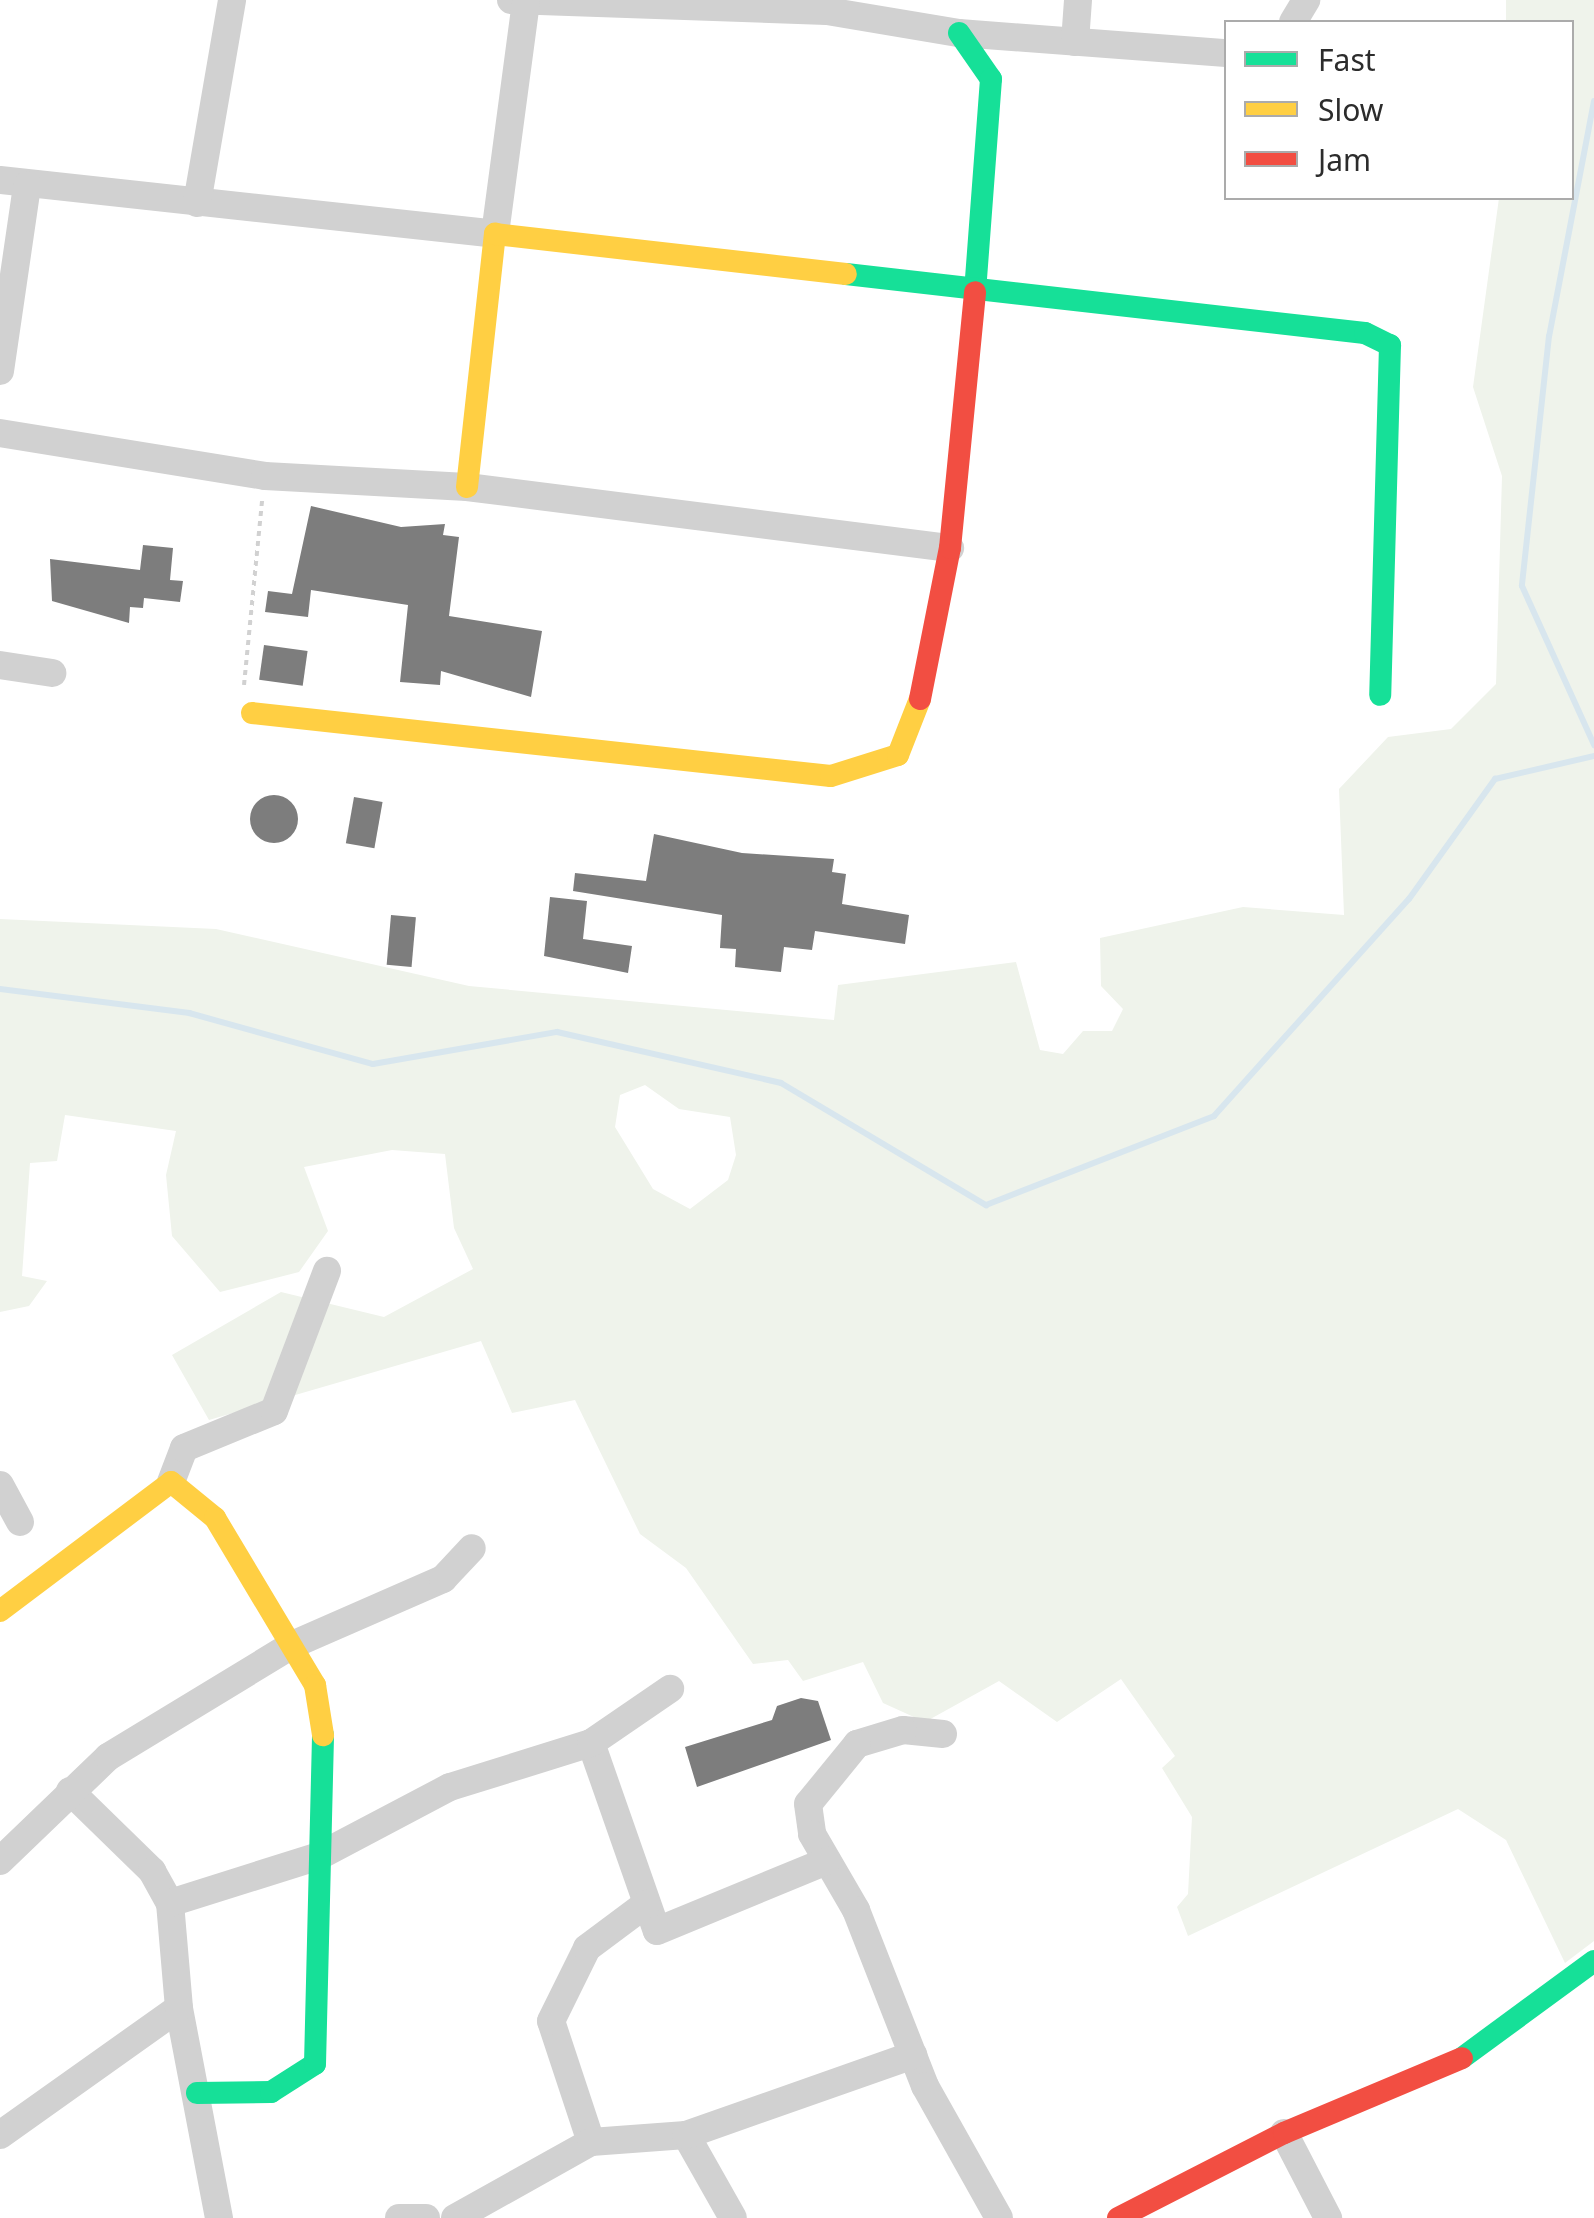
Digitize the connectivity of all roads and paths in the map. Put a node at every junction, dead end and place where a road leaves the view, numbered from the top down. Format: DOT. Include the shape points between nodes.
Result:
graph roads {
  1 [pos="232,0"];
  2 [pos="1078,0"];
  3 [pos="589,1"];
  4 [pos="518,2"];
  5 [pos="828,6"];
  6 [pos="958,33"];
  7 [pos="1075,42"];
  8 [pos="1224,53"];
  9 [pos="14,182"];
  10 [pos="197,203"];
  11 [pos="495,234"];
  12 [pos="976,293"];
  13 [pos="0,370"];
  14 [pos="0,434"];
  15 [pos="265,476"];
  16 [pos="467,488"];
  17 [pos="950,548"];
  18 [pos="0,665"];
  19 [pos="52,673"];
  20 [pos="1380,695"];
  21 [pos="252,713"];
  22 [pos="328,1270"];
  23 [pos="171,1482"];
  24 [pos="0,1486"];
  25 [pos="20,1522"];
  26 [pos="472,1548"];
  27 [pos="0,1611"];
  28 [pos="292,1645"];
  29 [pos="670,1689"];
  30 [pos="944,1734"];
  31 [pos="591,1743"];
  32 [pos="70,1791"];
  33 [pos="320,1856"];
  34 [pos="0,1860"];
  35 [pos="827,1861"];
  36 [pos="170,1903"];
  37 [pos="646,1904"];
  38 [pos="1594,1961"];
  39 [pos="178,2008"];
  40 [pos="913,2054"];
  41 [pos="197,2094"];
  42 [pos="1284,2133"];
  43 [pos="0,2135"];
  44 [pos="686,2135"];
  45 [pos="590,2142"];
  46 [pos="219,2218"];
  47 [pos="399,2218"];
  48 [pos="426,2218"];
  49 [pos="456,2218"];
  50 [pos="733,2218"];
  51 [pos="1000,2218"];
  52 [pos="1118,2218"];
  53 [pos="1328,2218"];
  1 -- 10 [label="street"];
  2 -- 7 [label="street"];
  3 -- 4 [label="street"];
  3 -- 5 [label="street"];
  4 -- 11 [label="street"];
  5 -- 6 [label="street"];
  6 -- 7 [label="street"];
  6 -- 12 [label="street" via="990,79"];
  7 -- 8 [label="street"];
  9 -- 10 [label="street"];
  9 -- 13 [label="street"];
  10 -- 11 [label="street"];
  11 -- 12 [label="street"];
  11 -- 16 [label="street"];
  12 -- 17 [label="street"];
  12 -- 20 [label="street" via="1365,333 1390,345"];
  14 -- 15 [label="street"];
  15 -- 16 [label="street"];
  15 -- 21 [label="path" via="246,646"];
  16 -- 17 [label="street"];
  17 -- 21 [label="street" via="916,724 898,755 871,770 831,776"];
  18 -- 19 [label="street"];
  22 -- 23 [label="street" via="274,1411 184,1448"];
  23 -- 27 [label="street"];
  23 -- 28 [label="street" via="215,1518"];
  24 -- 25 [label="street"];
  26 -- 28 [label="street" via="443,1580"];
  28 -- 32 [label="street" via="108,1757"];
  28 -- 33 [label="street" via="323,1717"];
  29 -- 31 [label="street"];
  30 -- 35 [label="street" via="879,1734 818,1784 808,1804"];
  31 -- 33 [label="street" via="450,1787"];
  31 -- 37 [label="street"];
  32 -- 34 [label="street"];
  32 -- 36 [label="street" via="152,1871"];
  33 -- 36 [label="street"];
  33 -- 41 [label="street" via="315,2064 271,2092"];
  35 -- 37 [label="street" via="668,1934 657,1931"];
  35 -- 40 [label="street" via="856,1910"];
  36 -- 39 [label="street"];
  37 -- 45 [label="street" via="587,1948 552,2022"];
  38 -- 42 [label="street" via="1460,2060"];
  39 -- 41 [label="street"];
  39 -- 43 [label="street"];
  40 -- 44 [label="street"];
  40 -- 51 [label="street"];
  41 -- 46 [label="street"];
  42 -- 52 [label="street"];
  42 -- 53 [label="street"];
  44 -- 45 [label="street"];
  44 -- 50 [label="street"];
  45 -- 49 [label="street"];
  47 -- 48 [label="street"];
}
